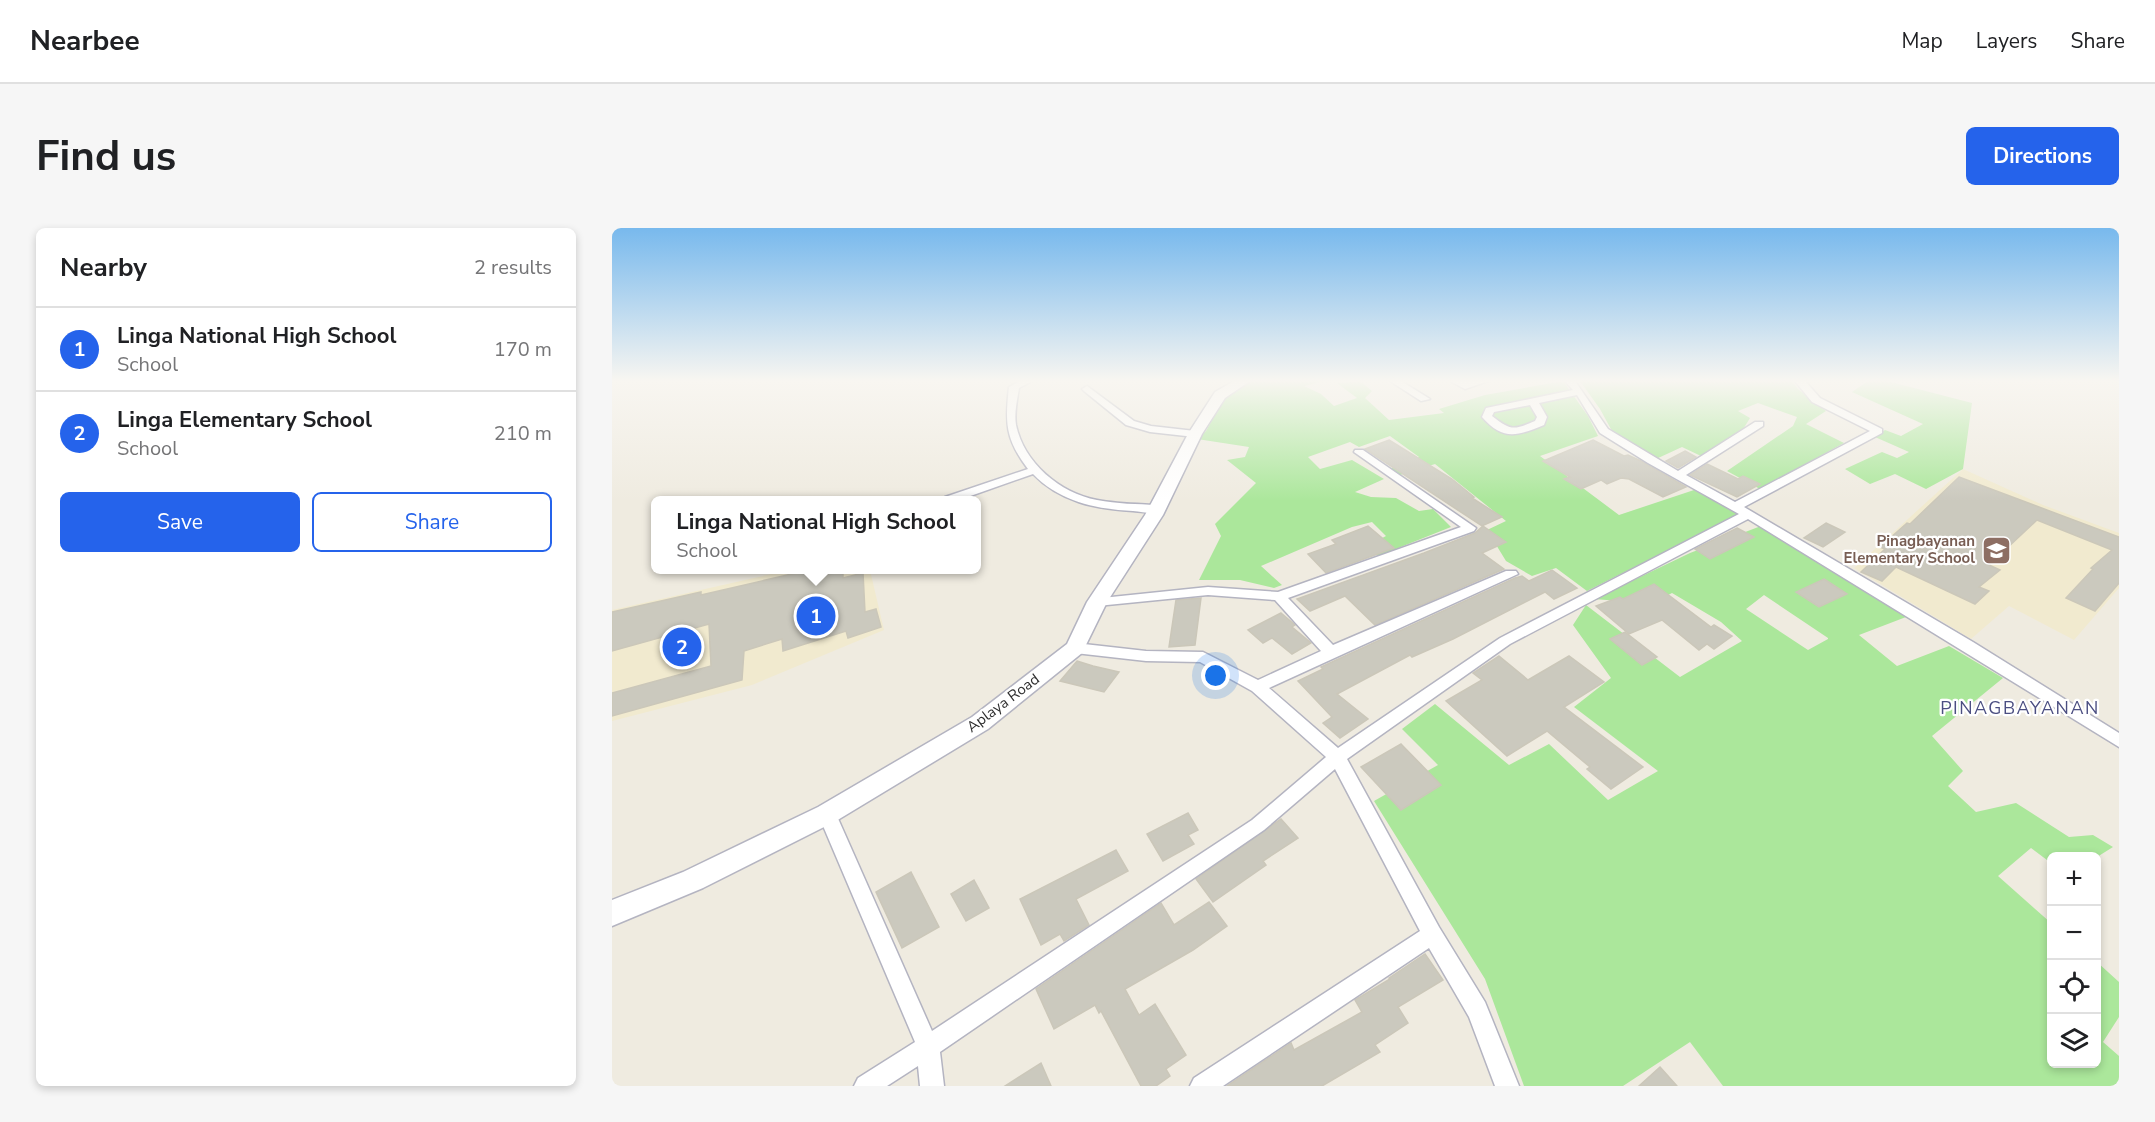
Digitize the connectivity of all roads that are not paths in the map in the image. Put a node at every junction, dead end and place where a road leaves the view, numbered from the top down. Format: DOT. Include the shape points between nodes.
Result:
graph roads {
  1 [pos="1010,421"];
  2 [pos="1128,421"];
  3 [pos="1204,421"];
  4 [pos="1492,421"];
  5 [pos="1541,421"];
  6 [pos="1598,421"];
  7 [pos="1858,421"];
  8 [pos="1759,424"];
  9 [pos="1195,434"];
  10 [pos="1359,452"];
  11 [pos="1035,470"];
  12 [pos="1679,475"];
  13 [pos="963,496"];
  14 [pos="1157,509"];
  15 [pos="1741,511"];
  16 [pos="1511,574"];
  17 [pos="1279,596"];
  18 [pos="1097,602"];
  19 [pos="1075,648"];
  20 [pos="1331,652"];
  21 [pos="1258,687"];
  22 [pos="2119,741"];
  23 [pos="1337,758"];
  24 [pos="827,814"];
  25 [pos="612,913"];
  26 [pos="1432,934"];
  27 [pos="928,1047"];
  28 [pos="929,1085"];
  29 [pos="866,1086"];
  30 [pos="1202,1086"];
  31 [pos="1507,1086"];
  1 -- 11 [label="street"];
  2 -- 9 [label="street" via="1150,429"];
  3 -- 9 [label="street, Aplaya Road"];
  4 -- 5 [label="street" via="1505,432 1513,433"];
  6 -- 12 [label="street" via="1604,431"];
  7 -- 15 [label="street" via="1878,431"];
  8 -- 12 [label="street"];
  9 -- 14 [label="street, Aplaya Road"];
  10 -- 17 [label="street" via="1470,528"];
  11 -- 13 [label="street"];
  11 -- 14 [label="street" via="1049,484 1088,502"];
  12 -- 15 [label="street"];
  14 -- 18 [label="street, Aplaya Road"];
  15 -- 22 [label="street"];
  15 -- 23 [label="street" via="1505,640"];
  16 -- 20 [label="street"];
  17 -- 18 [label="street" via="1208,591"];
  17 -- 20 [label="street"];
  18 -- 19 [label="street, Aplaya Road"];
  19 -- 21 [label="street" via="1146,656 1203,657"];
  19 -- 24 [label="street, Aplaya Road" via="980,723"];
  20 -- 21 [label="street"];
  21 -- 23 [label="street"];
  23 -- 26 [label="street"];
  23 -- 27 [label="street" via="1258,825"];
  24 -- 25 [label="street, Aplaya Road" via="693,880"];
  24 -- 27 [label="street"];
  26 -- 30 [label="street"];
  26 -- 31 [label="street" via="1477,1010"];
  27 -- 28 [label="street"];
  27 -- 29 [label="street"];
}
